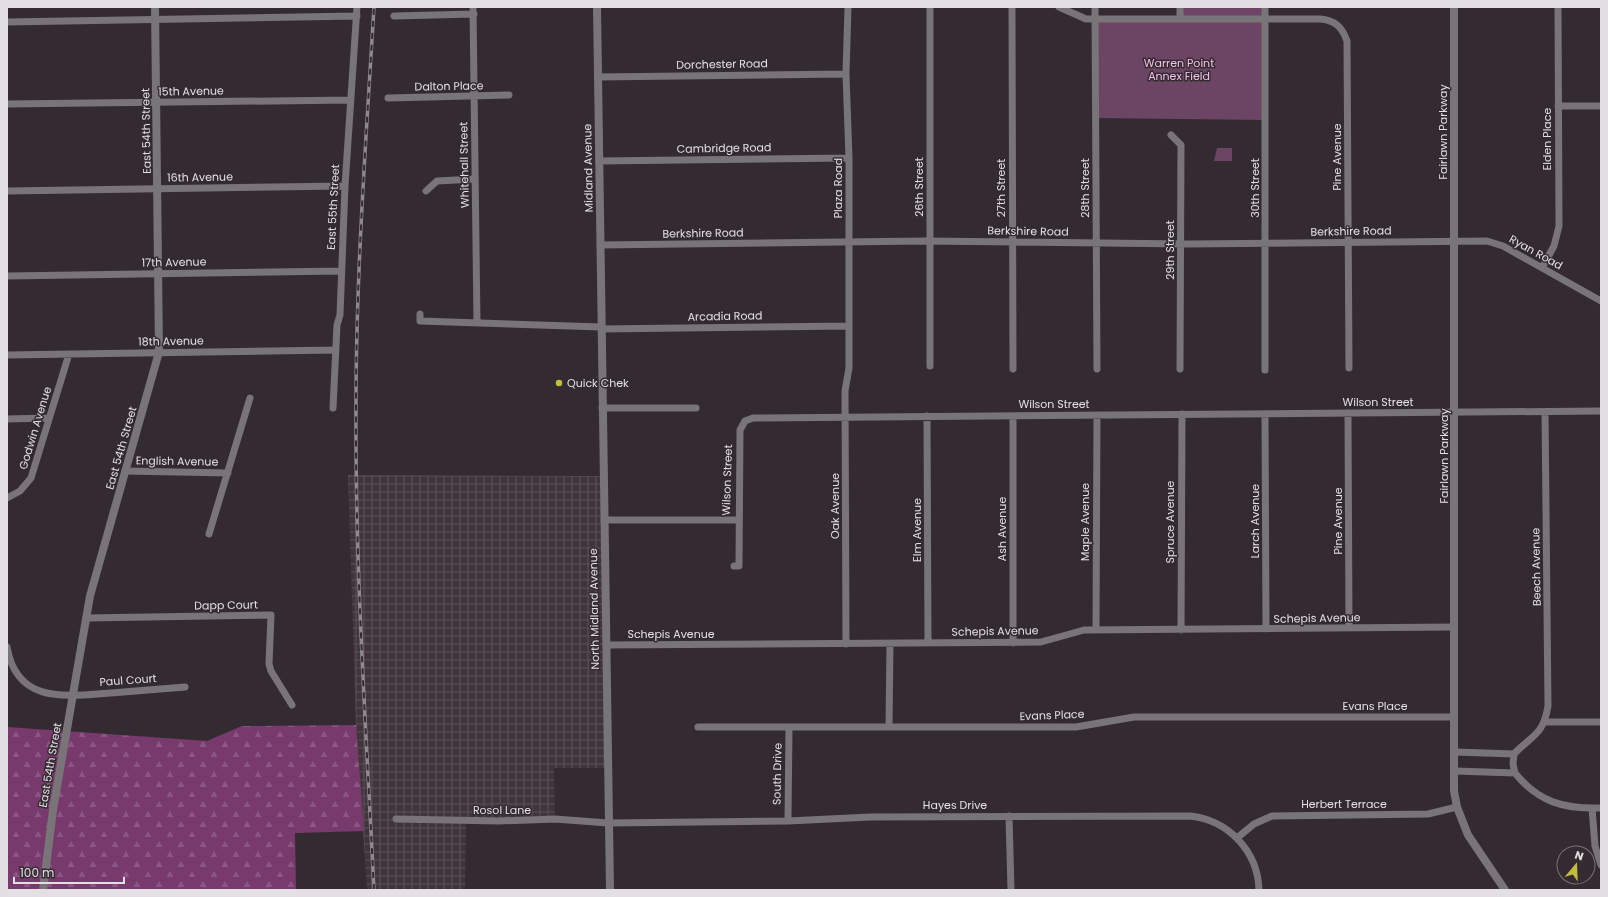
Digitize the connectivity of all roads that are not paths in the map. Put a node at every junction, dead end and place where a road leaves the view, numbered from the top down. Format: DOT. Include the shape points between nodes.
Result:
graph roads {
  1 [pos="155,7"];
  2 [pos="357,7"];
  3 [pos="597,7"];
  4 [pos="848,7"];
  5 [pos="930,7"];
  6 [pos="1012,7"];
  7 [pos="1059,7"];
  8 [pos="1095,7"];
  9 [pos="1180,7"];
  10 [pos="1264,7"];
  11 [pos="1454,7"];
  12 [pos="1558,7"];
  13 [pos="473,11"];
  14 [pos="357,16"];
  15 [pos="394,16"];
  16 [pos="1095,19"];
  17 [pos="1180,19"];
  18 [pos="155,20"];
  19 [pos="1265,20"];
  20 [pos="7,22"];
  21 [pos="846,74"];
  22 [pos="598,77"];
  23 [pos="509,95"];
  24 [pos="474,97"];
  25 [pos="388,98"];
  26 [pos="351,100"];
  27 [pos="156,102"];
  28 [pos="7,104"];
  29 [pos="1558,106"];
  30 [pos="1601,106"];
  31 [pos="1171,135"];
  32 [pos="849,158"];
  33 [pos="599,161"];
  34 [pos="475,179"];
  35 [pos="345,186"];
  36 [pos="157,188"];
  37 [pos="7,191"];
  38 [pos="426,191"];
  39 [pos="1455,240"];
  40 [pos="930,241"];
  41 [pos="849,242"];
  42 [pos="1012,242"];
  43 [pos="1348,242"];
  44 [pos="1096,243"];
  45 [pos="1266,243"];
  46 [pos="600,244"];
  47 [pos="1181,244"];
  48 [pos="1542,268"];
  49 [pos="341,271"];
  50 [pos="158,274"];
  51 [pos="7,276"];
  52 [pos="1601,301"];
  53 [pos="420,314"];
  54 [pos="477,323"];
  55 [pos="849,326"];
  56 [pos="601,328"];
  57 [pos="336,350"];
  58 [pos="159,352"];
  59 [pos="7,354"];
  60 [pos="69,354"];
  61 [pos="930,366"];
  62 [pos="849,368"];
  63 [pos="1349,368"];
  64 [pos="1013,369"];
  65 [pos="1097,369"];
  66 [pos="1180,369"];
  67 [pos="1265,370"];
  68 [pos="250,398"];
  69 [pos="333,408"];
  70 [pos="602,408"];
  71 [pos="696,408"];
  72 [pos="1601,411"];
  73 [pos="1455,412"];
  74 [pos="1545,412"];
  75 [pos="1348,413"];
  76 [pos="1182,414"];
  77 [pos="1266,414"];
  78 [pos="1097,415"];
  79 [pos="846,416"];
  80 [pos="927,416"];
  81 [pos="1013,416"];
  82 [pos="49,418"];
  83 [pos="7,419"];
  84 [pos="126,471"];
  85 [pos="228,473"];
  86 [pos="7,498"];
  87 [pos="604,520"];
  88 [pos="739,520"];
  89 [pos="210,534"];
  90 [pos="734,566"];
  91 [pos="86,618"];
  92 [pos="1454,627"];
  93 [pos="1349,628"];
  94 [pos="1266,629"];
  95 [pos="1096,630"];
  96 [pos="1181,630"];
  97 [pos="928,643"];
  98 [pos="1013,643"];
  99 [pos="846,644"];
  100 [pos="890,644"];
  101 [pos="606,645"];
  102 [pos="7,647"];
  103 [pos="10,669"];
  104 [pos="185,687"];
  105 [pos="73,696"];
  106 [pos="292,705"];
  107 [pos="1454,717"];
  108 [pos="1544,722"];
  109 [pos="1601,722"];
  110 [pos="698,727"];
  111 [pos="789,727"];
  112 [pos="889,727"];
  113 [pos="1455,752"];
  114 [pos="1514,754"];
  115 [pos="1455,772"];
  116 [pos="1515,774"];
  117 [pos="1457,807"];
  118 [pos="1592,808"];
  119 [pos="1601,808"];
  120 [pos="1009,816"];
  121 [pos="396,819"];
  122 [pos="788,822"];
  123 [pos="608,823"];
  124 [pos="1237,838"];
  125 [pos="1601,865"];
  126 [pos="43,890"];
  127 [pos="610,890"];
  128 [pos="1011,890"];
  129 [pos="1259,890"];
  130 [pos="1505,890"];
  1 -- 18 [label="street, East 54th Street"];
  2 -- 14 [label="street, East 55th Street"];
  3 -- 22 [label="street, Midland Avenue"];
  4 -- 21 [label="street, Plaza Road"];
  5 -- 40 [label="street, 26th Street"];
  6 -- 42 [label="street, 27th Street"];
  7 -- 16 [label="street, Pine Avenue" via="1086,19"];
  8 -- 16 [label="street, 28th Street"];
  9 -- 17 [label="street"];
  10 -- 19 [label="street, 30th Street"];
  11 -- 39 [label="street, Fairlawn Parkway"];
  12 -- 29 [label="street, Elden Place"];
  13 -- 15 [label="street"];
  13 -- 24 [label="street, Whitehall Street"];
  14 -- 18 [label="street"];
  14 -- 26 [label="street, East 55th Street"];
  16 -- 17 [label="street, Pine Avenue"];
  16 -- 44 [label="street, 28th Street"];
  17 -- 19 [label="street, Pine Avenue"];
  18 -- 20 [label="street"];
  18 -- 27 [label="street, East 54th Street"];
  19 -- 43 [label="street, Pine Avenue" via="1325,19 1339,25 1347,41"];
  19 -- 45 [label="street, 30th Street"];
  21 -- 22 [label="street, Dorchester Road"];
  21 -- 32 [label="street, Plaza Road"];
  22 -- 33 [label="street, Midland Avenue"];
  23 -- 24 [label="street, Dalton Place"];
  24 -- 25 [label="street, Dalton Place"];
  24 -- 34 [label="street, Whitehall Street"];
  26 -- 27 [label="street, 15th Avenue"];
  26 -- 35 [label="street, East 55th Street"];
  27 -- 28 [label="street, 15th Avenue"];
  27 -- 36 [label="street, East 54th Street"];
  29 -- 30 [label="street"];
  29 -- 48 [label="street, Elden Place" via="1559,226 1554,246"];
  31 -- 47 [label="street, 29th Street" via="1181,145"];
  32 -- 33 [label="street, Cambridge Road"];
  32 -- 41 [label="street, Plaza Road"];
  33 -- 46 [label="street, Midland Avenue"];
  34 -- 38 [label="street" via="437,182"];
  34 -- 54 [label="street, Whitehall Street"];
  35 -- 36 [label="street, 16th Avenue"];
  35 -- 49 [label="street, East 55th Street"];
  36 -- 37 [label="street, 16th Avenue"];
  36 -- 50 [label="street, East 54th Street"];
  39 -- 43 [label="street, Berkshire Road"];
  39 -- 48 [label="street, Ryan Road" via="1496,242"];
  39 -- 73 [label="street, Fairlawn Parkway"];
  40 -- 41 [label="street, Berkshire Road"];
  40 -- 42 [label="street, Berkshire Road"];
  40 -- 61 [label="street, 26th Street"];
  41 -- 46 [label="street, Berkshire Road"];
  41 -- 55 [label="street, Plaza Road"];
  42 -- 44 [label="street, Berkshire Road"];
  42 -- 64 [label="street, 27th Street"];
  43 -- 45 [label="street, Berkshire Road"];
  43 -- 63 [label="street, Pine Avenue"];
  44 -- 47 [label="street, Berkshire Road"];
  44 -- 65 [label="street, 28th Street"];
  45 -- 47 [label="street, Berkshire Road"];
  45 -- 67 [label="street, 30th Street"];
  46 -- 56 [label="street, Midland Avenue"];
  47 -- 66 [label="street, 29th Street"];
  48 -- 52 [label="street, Ryan Road"];
  49 -- 50 [label="street, 17th Avenue"];
  49 -- 57 [label="street, East 55th Street"];
  50 -- 51 [label="street, 17th Avenue"];
  50 -- 58 [label="street, East 54th Street"];
  53 -- 54 [label="street, Arcadia Road" via="420,321"];
  54 -- 56 [label="street, Arcadia Road"];
  55 -- 56 [label="street, Arcadia Road"];
  55 -- 62 [label="street, Plaza Road"];
  56 -- 70 [label="street, North Midland Avenue"];
  57 -- 58 [label="street, 18th Avenue"];
  57 -- 69 [label="street, East 55th Street"];
  58 -- 60 [label="street, 18th Avenue"];
  58 -- 84 [label="street, East 54th Street"];
  59 -- 60 [label="street, 18th Avenue"];
  60 -- 82 [label="street, Godwin Avenue"];
  62 -- 79 [label="street, Oak Avenue" via="845,391"];
  68 -- 85 [label="street, English Avenue"];
  70 -- 71 [label="street"];
  70 -- 87 [label="street, North Midland Avenue"];
  72 -- 74 [label="street, Wilson Street"];
  73 -- 74 [label="street, Wilson Street"];
  73 -- 75 [label="street, Wilson Street"];
  73 -- 92 [label="street, Fairlawn Parkway"];
  74 -- 108 [label="street, Beech Avenue" via="1548,706"];
  75 -- 77 [label="street, Wilson Street"];
  75 -- 93 [label="street, Pine Avenue"];
  76 -- 77 [label="street, Wilson Street"];
  76 -- 78 [label="street, Wilson Street"];
  76 -- 96 [label="street, Spruce Avenue"];
  77 -- 94 [label="street, Larch Avenue"];
  78 -- 81 [label="street, Wilson Street"];
  78 -- 95 [label="street, Maple Avenue"];
  79 -- 80 [label="street, Wilson Street"];
  79 -- 88 [label="street, Wilson Street" via="753,418 745,421 740,430"];
  79 -- 99 [label="street, Oak Avenue"];
  80 -- 81 [label="street, Wilson Street"];
  80 -- 97 [label="street, Elm Avenue"];
  81 -- 98 [label="street, Ash Avenue"];
  82 -- 83 [label="street"];
  82 -- 86 [label="street, Godwin Avenue" via="31,478 20,491"];
  84 -- 85 [label="street, English Avenue"];
  84 -- 91 [label="street, East 54th Street"];
  85 -- 89 [label="street, English Avenue"];
  87 -- 88 [label="street, Wilson Street"];
  87 -- 101 [label="street, North Midland Avenue"];
  88 -- 90 [label="street" via="739,566"];
  91 -- 105 [label="street, East 54th Street"];
  91 -- 106 [label="street, Dapp Court" via="270,615 269,664"];
  92 -- 93 [label="street, Schepis Avenue"];
  92 -- 107 [label="street, Fairlawn Parkway"];
  93 -- 94 [label="street, Schepis Avenue"];
  94 -- 96 [label="street, Schepis Avenue"];
  95 -- 96 [label="street, Schepis Avenue"];
  95 -- 98 [label="street, Schepis Avenue" via="1072,632 1041,642"];
  97 -- 98 [label="street, Schepis Avenue"];
  97 -- 100 [label="street, Schepis Avenue"];
  99 -- 100 [label="street, Schepis Avenue"];
  99 -- 101 [label="street, Schepis Avenue"];
  100 -- 112 [label="street"];
  101 -- 123 [label="street, North Midland Avenue"];
  102 -- 103 [label="street"];
  103 -- 105 [label="street, Paul Court" via="41,692"];
  104 -- 105 [label="street, Paul Court"];
  105 -- 126 [label="street, East 54th Street" via="53,810"];
  107 -- 112 [label="street, Evans Place" via="1134,717 1076,727"];
  107 -- 113 [label="street, Fairlawn Parkway"];
  108 -- 109 [label="street"];
  108 -- 114 [label="street" via="1540,732"];
  110 -- 111 [label="street, Evans Place"];
  111 -- 112 [label="street, Evans Place"];
  111 -- 122 [label="street, South Drive"];
  113 -- 114 [label="street"];
  113 -- 115 [label="street, Fairlawn Parkway"];
  114 -- 116 [label="street"];
  115 -- 116 [label="street"];
  115 -- 117 [label="street, Fairlawn Parkway" via="1454,791"];
  116 -- 118 [label="street" via="1552,803 1565,807"];
  117 -- 124 [label="street, Herbert Terrace" via="1428,814 1272,816 1254,824"];
  117 -- 130 [label="street, Fairlawn Parkway" via="1468,835"];
  118 -- 119 [label="street"];
  118 -- 125 [label="street" via="1594,846"];
  120 -- 122 [label="street, Hayes Drive" via="870,817"];
  120 -- 124 [label="street, Hayes Drive" via="1190,816 1217,823"];
  120 -- 128 [label="street"];
  121 -- 123 [label="street, Rosol Lane" via="554,819"];
  122 -- 123 [label="street, Hayes Drive"];
  123 -- 127 [label="street, North Midland Avenue"];
  124 -- 129 [label="street, Hayes Drive" via="1252,860 1257,872"];
}
